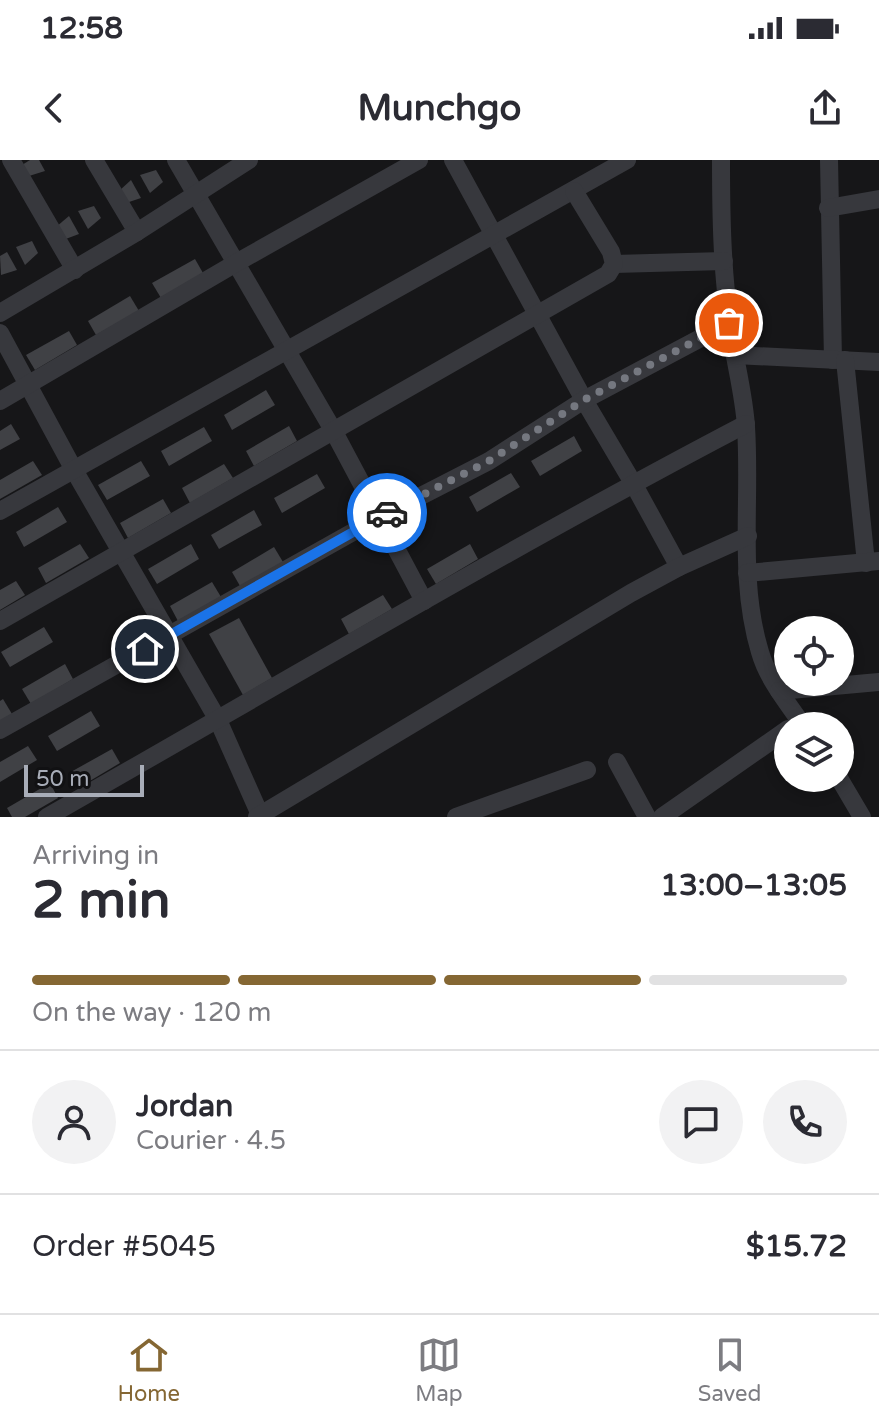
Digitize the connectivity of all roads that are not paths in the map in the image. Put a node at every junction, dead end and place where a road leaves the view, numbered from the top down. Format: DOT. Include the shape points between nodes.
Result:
graph roads {
  1 [pos="11,160"];
  2 [pos="94,160"];
  3 [pos="176,160"];
  4 [pos="249,160"];
  5 [pos="419,160"];
  6 [pos="453,160"];
  7 [pos="627,160"];
  8 [pos="721,160"];
  9 [pos="829,160"];
  10 [pos="574,191"];
  11 [pos="195,194"];
  12 [pos="879,199"];
  13 [pos="828,208"];
  14 [pos="137,232"];
  15 [pos="495,235"];
  16 [pos="724,261"];
  17 [pos="236,263"];
  18 [pos="614,264"];
  19 [pos="75,270"];
  20 [pos="0,313"];
  21 [pos="538,316"];
  22 [pos="729,323"];
  23 [pos="0,333"];
  24 [pos="288,352"];
  25 [pos="735,355"];
  26 [pos="839,360"];
  27 [pos="879,362"];
  28 [pos="28,386"];
  29 [pos="584,400"];
  30 [pos="0,401"];
  31 [pos="746,424"];
  32 [pos="333,430"];
  33 [pos="74,470"];
  34 [pos="633,483"];
  35 [pos="0,511"];
  36 [pos="378,518"];
  37 [pos="748,536"];
  38 [pos="121,551"];
  39 [pos="872,562"];
  40 [pos="679,567"];
  41 [pos="747,573"];
  42 [pos="424,601"];
  43 [pos="0,621"];
  44 [pos="169,636"];
  45 [pos="774,682"];
  46 [pos="879,682"];
  47 [pos="854,684"];
  48 [pos="218,720"];
  49 [pos="0,730"];
  50 [pos="774,740"];
  51 [pos="617,762"];
  52 [pos="587,770"];
  53 [pos="847,792"];
  54 [pos="260,816"];
  55 [pos="47,817"];
  56 [pos="456,817"];
  57 [pos="647,817"];
  58 [pos="662,817"];
  59 [pos="862,817"];
  1 -- 19 [label="street"];
  2 -- 14 [label="street"];
  3 -- 11 [label="street"];
  4 -- 11 [label="street"];
  5 -- 17 [label="street"];
  6 -- 15 [label="street"];
  7 -- 10 [label="street"];
  8 -- 16 [label="street"];
  9 -- 13 [label="street"];
  10 -- 15 [label="street"];
  10 -- 18 [label="street"];
  11 -- 14 [label="street"];
  11 -- 17 [label="street"];
  12 -- 13 [label="street"];
  13 -- 26 [label="street"];
  14 -- 19 [label="street"];
  15 -- 21 [label="street"];
  15 -- 24 [label="street"];
  16 -- 18 [label="street"];
  16 -- 22 [label="street"];
  17 -- 24 [label="street"];
  17 -- 28 [label="street"];
  18 -- 21 [label="street" via="608,274"];
  19 -- 20 [label="street"];
  21 -- 29 [label="street"];
  21 -- 32 [label="street"];
  22 -- 25 [label="street"];
  22 -- 29 [label="street"];
  23 -- 28 [label="street"];
  24 -- 32 [label="street"];
  24 -- 33 [label="street"];
  25 -- 26 [label="street"];
  25 -- 31 [label="street"];
  26 -- 27 [label="street"];
  26 -- 39 [label="street"];
  28 -- 30 [label="street"];
  28 -- 33 [label="street"];
  29 -- 34 [label="street"];
  29 -- 36 [label="street" via="489,461"];
  31 -- 34 [label="street"];
  31 -- 37 [label="street"];
  32 -- 36 [label="street"];
  32 -- 38 [label="street"];
  33 -- 35 [label="street"];
  33 -- 38 [label="street"];
  34 -- 40 [label="street"];
  34 -- 42 [label="street"];
  36 -- 42 [label="street"];
  36 -- 44 [label="street"];
  37 -- 40 [label="street"];
  37 -- 41 [label="street"];
  38 -- 43 [label="street"];
  38 -- 44 [label="street"];
  39 -- 41 [label="street"];
  40 -- 54 [label="street"];
  41 -- 45 [label="street" via="760,655"];
  42 -- 48 [label="street"];
  44 -- 48 [label="street"];
  44 -- 49 [label="street"];
  46 -- 47 [label="street"];
  48 -- 54 [label="street"];
  48 -- 55 [label="street"];
  50 -- 58 [label="street"];
  51 -- 57 [label="street"];
  52 -- 56 [label="street"];
  53 -- 59 [label="street"];
}
